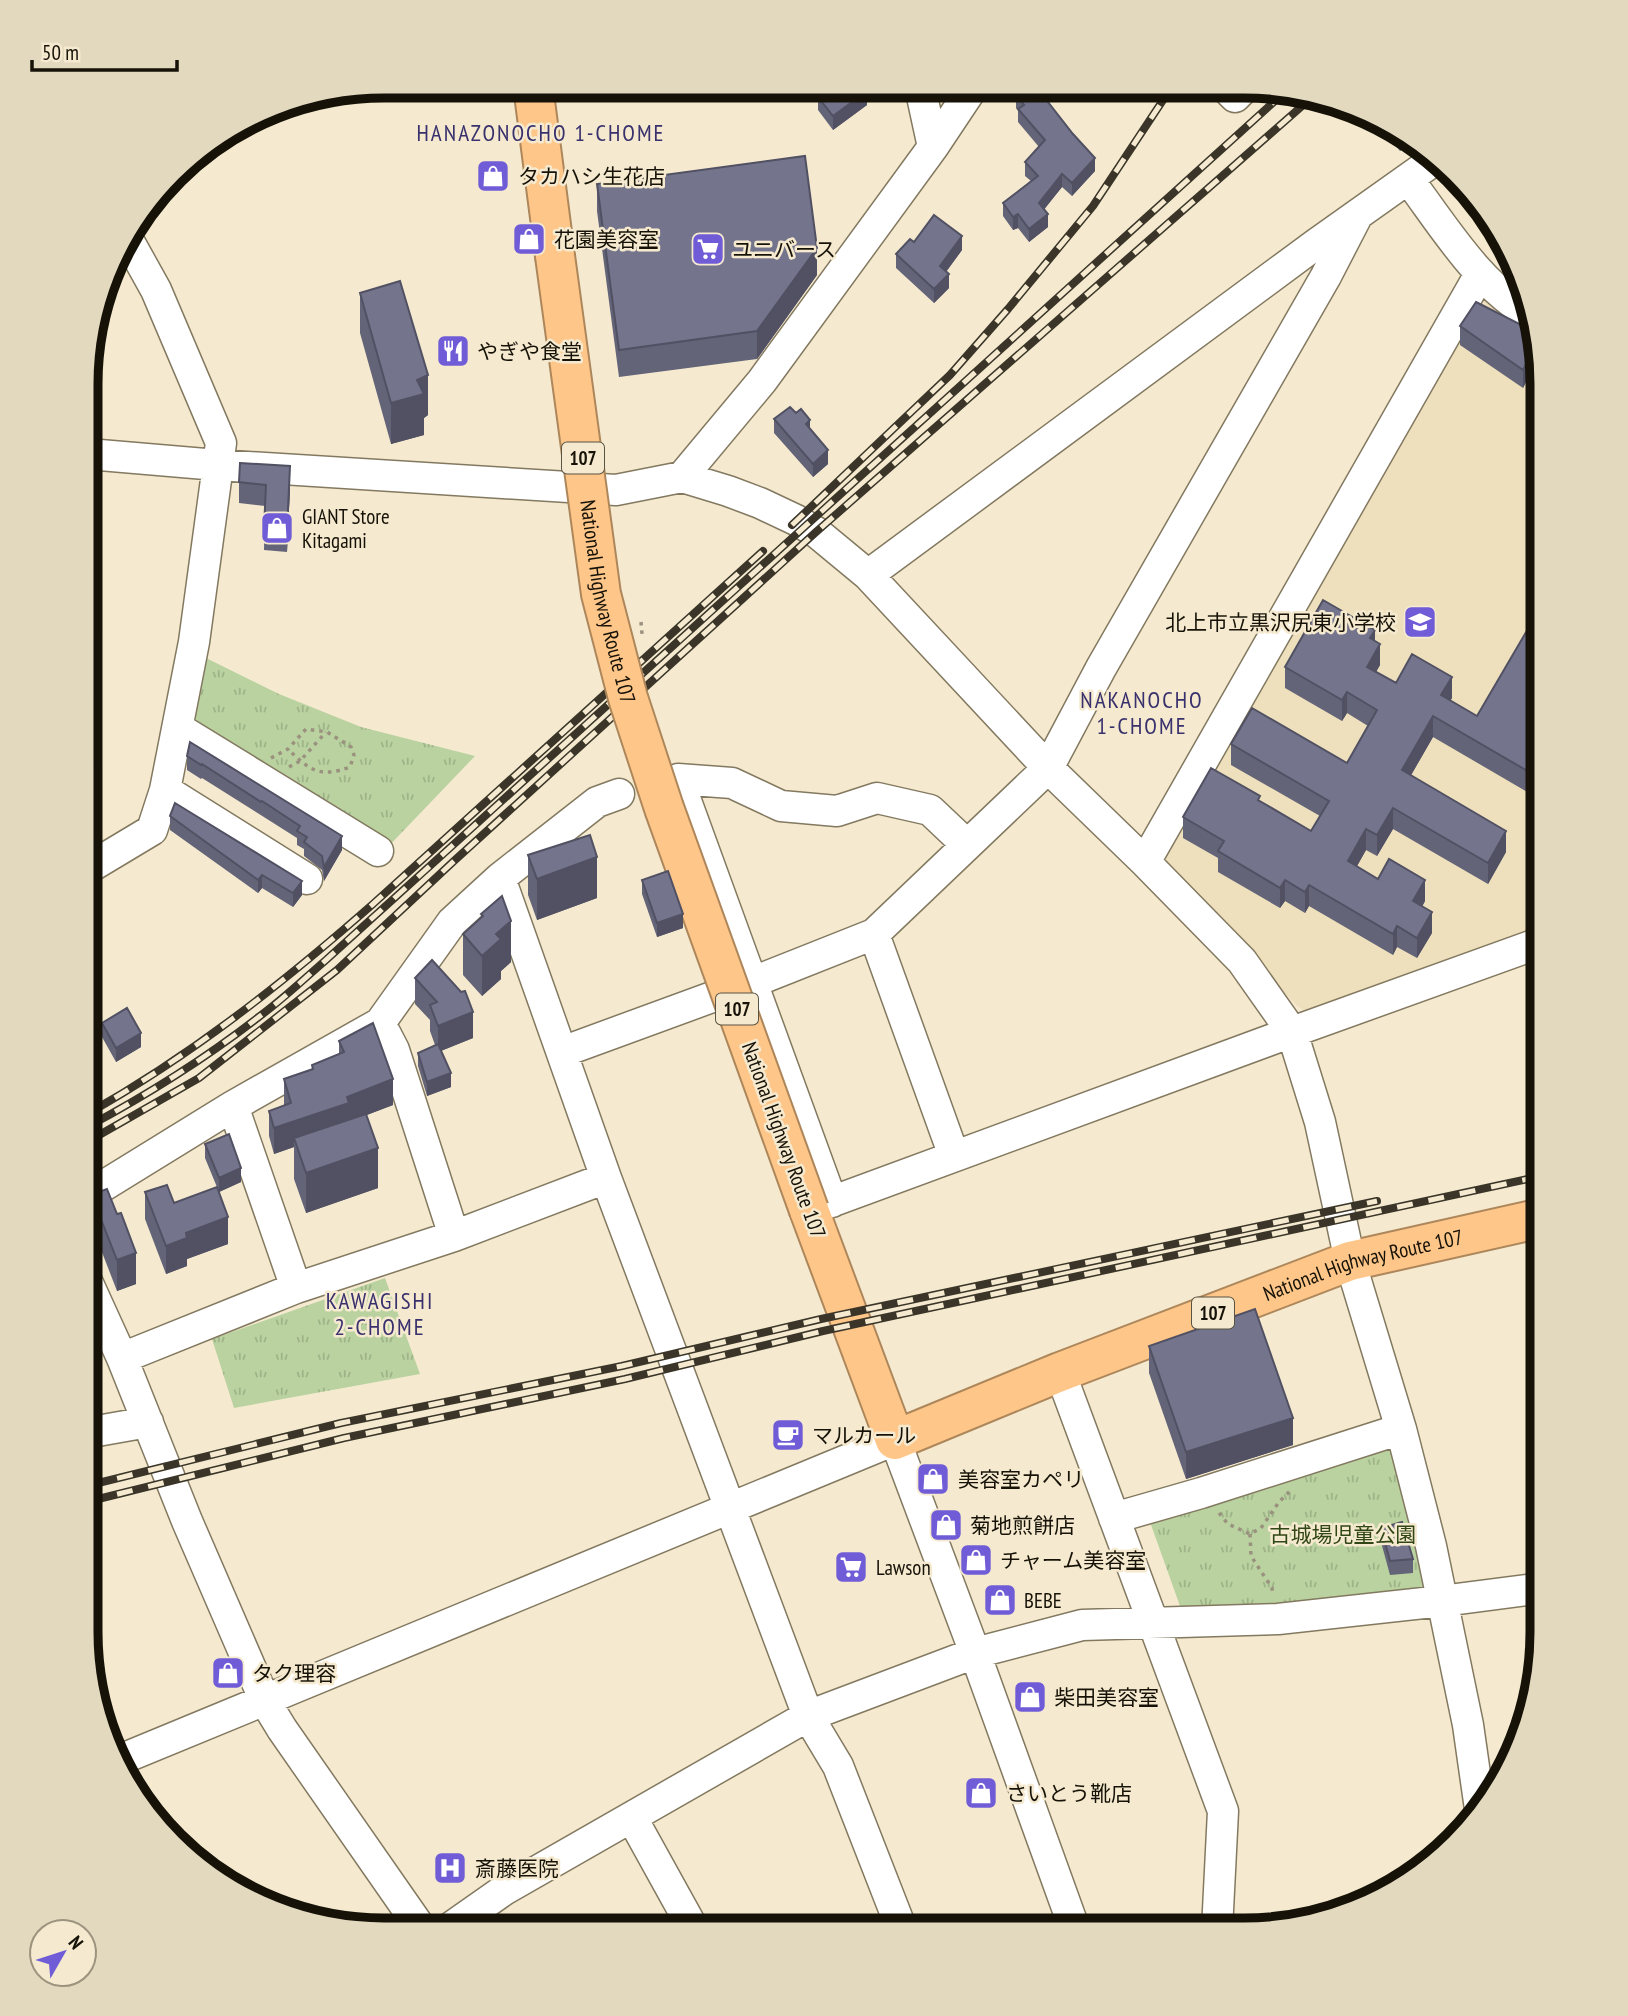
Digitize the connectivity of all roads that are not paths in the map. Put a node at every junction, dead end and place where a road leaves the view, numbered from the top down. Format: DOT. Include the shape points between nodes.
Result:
graph roads {
  1 [pos="535,98"];
  2 [pos="922,98"];
  3 [pos="966,98"];
  4 [pos="933,147"];
  5 [pos="1428,165"];
  6 [pos="1409,180"];
  7 [pos="1357,216"];
  8 [pos="132,249"];
  9 [pos="1480,274"];
  10 [pos="1519,307"];
  11 [pos="98,455"];
  12 [pos="217,465"];
  13 [pos="682,477"];
  14 [pos="868,575"];
  15 [pos="178,728"];
  16 [pos="1048,768"];
  17 [pos="165,790"];
  18 [pos="619,794"];
  19 [pos="967,845"];
  20 [pos="378,851"];
  21 [pos="98,862"];
  22 [pos="1145,862"];
  23 [pos="500,878"];
  24 [pos="307,879"];
  25 [pos="874,934"];
  26 [pos="1530,946"];
  27 [pos="753,982"];
  28 [pos="380,1023"];
  29 [pos="1292,1032"];
  30 [pos="562,1052"];
  31 [pos="233,1106"];
  32 [pos="954,1156"];
  33 [pos="606,1178"];
  34 [pos="98,1189"];
  35 [pos="820,1206"];
  36 [pos="1530,1221"];
  37 [pos="454,1236"];
  38 [pos="1350,1261"];
  39 [pos="296,1288"];
  40 [pos="98,1306"];
  41 [pos="122,1359"];
  42 [pos="1060,1372"];
  43 [pos="148,1422"];
  44 [pos="1401,1429"];
  45 [pos="98,1431"];
  46 [pos="895,1440"];
  47 [pos="729,1510"];
  48 [pos="1114,1518"];
  49 [pos="1530,1590"];
  50 [pos="1442,1601"];
  51 [pos="1153,1623"];
  52 [pos="975,1653"];
  53 [pos="265,1701"];
  54 [pos="808,1716"];
  55 [pos="127,1756"];
  56 [pos="1478,1796"];
  57 [pos="632,1818"];
  58 [pos="414,1918"];
  59 [pos="465,1918"];
  60 [pos="687,1918"];
  61 [pos="897,1918"];
  62 [pos="1071,1918"];
  63 [pos="1218,1918"];
  1 -- 35 [label="highway, National Highway Route 107 / 107, bridge" via="601,594 628,698 669,821"];
  2 -- 4 [label="street"];
  3 -- 4 [label="street"];
  4 -- 13 [label="street" via="762,381"];
  5 -- 6 [label="street"];
  6 -- 7 [label="street"];
  6 -- 9 [label="street"];
  7 -- 14 [label="street"];
  7 -- 16 [label="street"];
  8 -- 12 [label="street" via="156,290 221,443"];
  9 -- 10 [label="street"];
  9 -- 22 [label="street"];
  11 -- 12 [label="street"];
  12 -- 13 [label="street" via="616,489"];
  12 -- 15 [label="street"];
  13 -- 14 [label="street" via="796,520"];
  14 -- 16 [label="street"];
  15 -- 17 [label="street"];
  15 -- 20 [label="street"];
  16 -- 19 [label="street"];
  16 -- 22 [label="street"];
  17 -- 21 [label="street" via="152,830"];
  17 -- 24 [label="street"];
  18 -- 23 [label="street" via="597,802"];
  19 -- 25 [label="street"];
  19 -- 27 [label="street" via="930,810 877,799 837,811 781,806 732,783 678,779"];
  22 -- 29 [label="street" via="1242,961"];
  23 -- 28 [label="street" via="452,922"];
  23 -- 30 [label="street"];
  25 -- 27 [label="street"];
  25 -- 32 [label="street"];
  26 -- 29 [label="street"];
  27 -- 30 [label="street"];
  27 -- 35 [label="street"];
  28 -- 31 [label="street"];
  28 -- 37 [label="street" via="394,1050"];
  29 -- 32 [label="street"];
  29 -- 38 [label="street" via="1321,1122"];
  30 -- 33 [label="street"];
  31 -- 34 [label="street"];
  31 -- 39 [label="street"];
  32 -- 35 [label="street"];
  33 -- 37 [label="street"];
  33 -- 47 [label="street"];
  35 -- 46 [label="highway, National Highway Route 107 / 107"];
  36 -- 38 [label="highway, National Highway Route 107 / 107"];
  37 -- 39 [label="street"];
  38 -- 42 [label="highway, National Highway Route 107 / 107"];
  38 -- 44 [label="street"];
  39 -- 41 [label="street"];
  40 -- 41 [label="street"];
  41 -- 43 [label="street"];
  42 -- 46 [label="highway, National Highway Route 107 / 107"];
  42 -- 48 [label="street"];
  43 -- 45 [label="street"];
  43 -- 53 [label="street"];
  44 -- 48 [label="street"];
  44 -- 50 [label="street"];
  46 -- 47 [label="street"];
  46 -- 52 [label="street"];
  47 -- 53 [label="street"];
  47 -- 54 [label="street"];
  48 -- 51 [label="street"];
  49 -- 50 [label="street"];
  50 -- 51 [label="street" via="1278,1619"];
  50 -- 56 [label="street"];
  51 -- 52 [label="street" via="1083,1625"];
  51 -- 63 [label="street" via="1223,1811"];
  52 -- 54 [label="street"];
  52 -- 62 [label="street"];
  53 -- 55 [label="street"];
  53 -- 58 [label="street"];
  54 -- 57 [label="street"];
  54 -- 61 [label="street" via="838,1766"];
  57 -- 59 [label="street"];
  57 -- 60 [label="street"];
}
